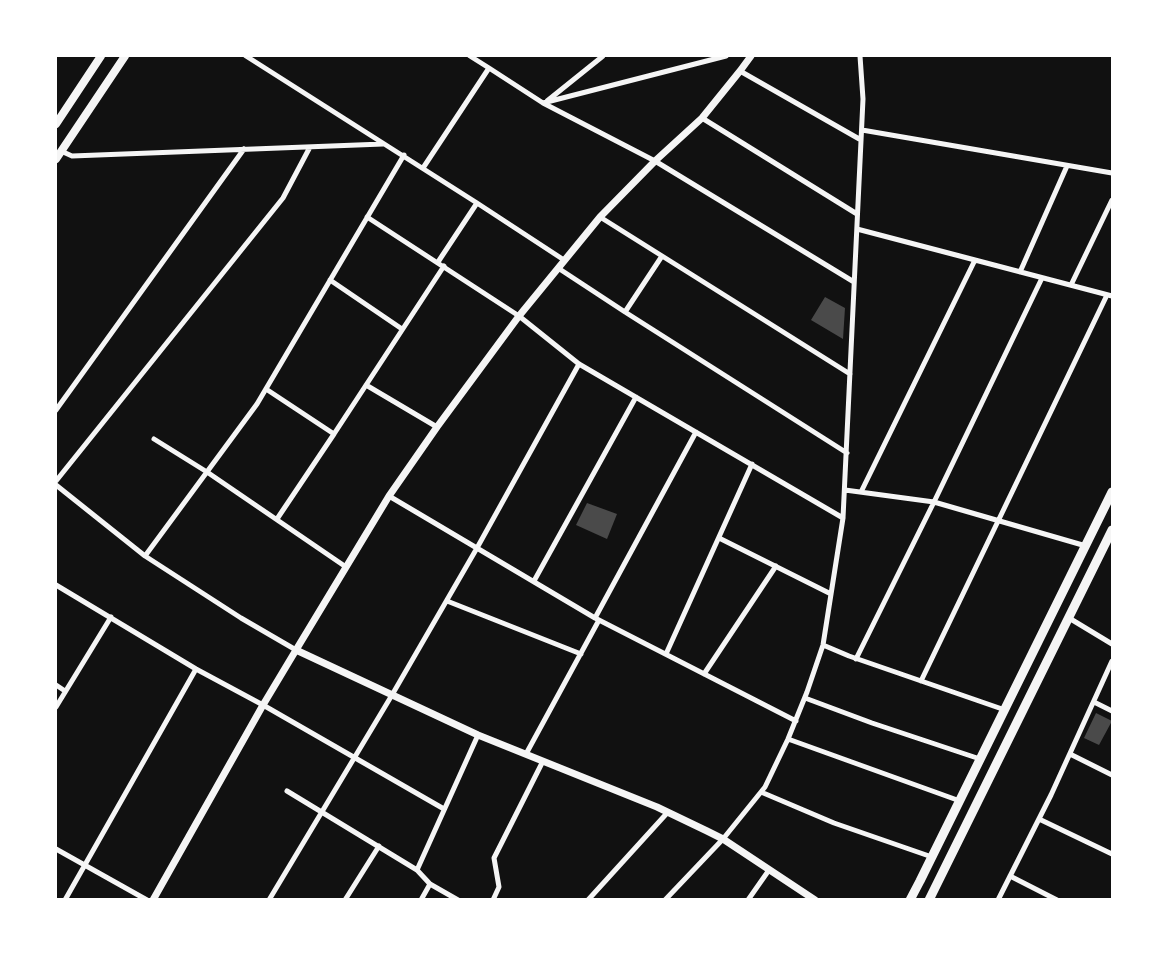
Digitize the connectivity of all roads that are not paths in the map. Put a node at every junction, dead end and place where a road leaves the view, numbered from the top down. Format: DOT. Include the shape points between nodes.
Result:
graph roads {
  1 [pos="101,56"];
  2 [pos="125,56"];
  3 [pos="246,56"];
  4 [pos="470,56"];
  5 [pos="603,56"];
  6 [pos="726,56"];
  7 [pos="751,56"];
  8 [pos="860,56"];
  9 [pos="489,68"];
  10 [pos="741,71"];
  11 [pos="543,104"];
  12 [pos="702,118"];
  13 [pos="56,124"];
  14 [pos="862,130"];
  15 [pos="861,140"];
  16 [pos="385,144"];
  17 [pos="310,147"];
  18 [pos="244,149"];
  19 [pos="61,151"];
  20 [pos="404,155"];
  21 [pos="56,159"];
  22 [pos="655,161"];
  23 [pos="1067,166"];
  24 [pos="423,168"];
  25 [pos="1113,173"];
  26 [pos="1113,200"];
  27 [pos="477,203"];
  28 [pos="857,214"];
  29 [pos="367,217"];
  30 [pos="600,217"];
  31 [pos="857,229"];
  32 [pos="662,256"];
  33 [pos="564,260"];
  34 [pos="975,260"];
  35 [pos="438,262"];
  36 [pos="444,266"];
  37 [pos="558,268"];
  38 [pos="1020,272"];
  39 [pos="1042,278"];
  40 [pos="330,280"];
  41 [pos="854,282"];
  42 [pos="1071,285"];
  43 [pos="1110,296"];
  44 [pos="625,312"];
  45 [pos="519,316"];
  46 [pos="402,329"];
  47 [pos="579,364"];
  48 [pos="850,374"];
  49 [pos="366,385"];
  50 [pos="266,388"];
  51 [pos="636,397"];
  52 [pos="56,410"];
  53 [pos="437,427"];
  54 [pos="696,432"];
  55 [pos="334,434"];
  56 [pos="154,439"];
  57 [pos="847,453"];
  58 [pos="752,464"];
  59 [pos="207,472"];
  60 [pos="56,483"];
  61 [pos="845,490"];
  62 [pos="861,492"];
  63 [pos="1113,492"];
  64 [pos="389,496"];
  65 [pos="934,502"];
  66 [pos="843,518"];
  67 [pos="277,519"];
  68 [pos="998,520"];
  69 [pos="1113,530"];
  70 [pos="718,538"];
  71 [pos="1086,546"];
  72 [pos="477,548"];
  73 [pos="145,556"];
  74 [pos="776,566"];
  75 [pos="346,567"];
  76 [pos="534,581"];
  77 [pos="56,585"];
  78 [pos="831,594"];
  79 [pos="447,600"];
  80 [pos="111,617"];
  81 [pos="1069,618"];
  82 [pos="597,619"];
  83 [pos="1113,644"];
  84 [pos="823,645"];
  85 [pos="296,650"];
  86 [pos="580,654"];
  87 [pos="666,654"];
  88 [pos="856,658"];
  89 [pos="1113,661"];
  90 [pos="196,669"];
  91 [pos="704,674"];
  92 [pos="921,681"];
  93 [pos="56,685"];
  94 [pos="65,691"];
  95 [pos="393,695"];
  96 [pos="805,698"];
  97 [pos="1094,702"];
  98 [pos="263,705"];
  99 [pos="56,707"];
  100 [pos="1005,710"];
  101 [pos="1113,711"];
  102 [pos="796,721"];
  103 [pos="478,735"];
  104 [pos="788,739"];
  105 [pos="526,754"];
  106 [pos="1070,754"];
  107 [pos="355,757"];
  108 [pos="980,759"];
  109 [pos="543,761"];
  110 [pos="1113,775"];
  111 [pos="287,791"];
  112 [pos="761,792"];
  113 [pos="960,801"];
  114 [pos="444,809"];
  115 [pos="322,811"];
  116 [pos="668,812"];
  117 [pos="1039,819"];
  118 [pos="723,839"];
  119 [pos="378,846"];
  120 [pos="56,849"];
  121 [pos="1113,854"];
  122 [pos="932,857"];
  123 [pos="84,864"];
  124 [pos="417,870"];
  125 [pos="769,870"];
  126 [pos="1010,876"];
  127 [pos="430,884"];
  128 [pos="156,898"];
  129 [pos="65,900"];
  130 [pos="147,900"];
  131 [pos="269,900"];
  132 [pos="345,900"];
  133 [pos="421,900"];
  134 [pos="458,900"];
  135 [pos="493,900"];
  136 [pos="588,900"];
  137 [pos="665,900"];
  138 [pos="748,900"];
  139 [pos="815,900"];
  140 [pos="910,900"];
  141 [pos="929,900"];
  142 [pos="999,900"];
  143 [pos="1057,900"];
  1 -- 13 [label="main road"];
  2 -- 19 [label="main road"];
  3 -- 16 [label="street"];
  4 -- 9 [label="street"];
  5 -- 11 [label="street"];
  6 -- 11 [label="street"];
  7 -- 10 [label="street"];
  8 -- 14 [label="street"];
  9 -- 11 [label="street"];
  9 -- 24 [label="street"];
  10 -- 12 [label="street"];
  10 -- 15 [label="street"];
  11 -- 22 [label="street"];
  12 -- 22 [label="street"];
  12 -- 28 [label="street"];
  14 -- 15 [label="street"];
  14 -- 23 [label="street"];
  15 -- 28 [label="street"];
  16 -- 17 [label="street"];
  16 -- 20 [label="street"];
  17 -- 18 [label="street"];
  17 -- 60 [label="street" via="283,198"];
  18 -- 19 [label="street" via="72,156"];
  18 -- 52 [label="street"];
  19 -- 21 [label="main road"];
  20 -- 24 [label="street"];
  20 -- 29 [label="street"];
  22 -- 30 [label="street"];
  22 -- 41 [label="street"];
  23 -- 25 [label="street"];
  23 -- 38 [label="street"];
  24 -- 27 [label="street"];
  26 -- 42 [label="street"];
  27 -- 33 [label="street"];
  27 -- 35 [label="street"];
  28 -- 31 [label="street"];
  29 -- 35 [label="street"];
  29 -- 40 [label="street"];
  30 -- 32 [label="street"];
  30 -- 33 [label="street"];
  31 -- 34 [label="street"];
  31 -- 41 [label="street"];
  32 -- 44 [label="street"];
  32 -- 48 [label="street"];
  33 -- 37 [label="street"];
  34 -- 38 [label="street"];
  34 -- 62 [label="street"];
  35 -- 36 [label="street"];
  36 -- 45 [label="street"];
  36 -- 46 [label="street"];
  37 -- 44 [label="street"];
  37 -- 45 [label="street"];
  38 -- 39 [label="street"];
  39 -- 42 [label="street"];
  39 -- 65 [label="street"];
  40 -- 46 [label="street"];
  40 -- 50 [label="street"];
  41 -- 48 [label="street"];
  42 -- 43 [label="street"];
  43 -- 68 [label="street"];
  44 -- 57 [label="street"];
  45 -- 47 [label="street"];
  45 -- 53 [label="street"];
  46 -- 49 [label="street"];
  47 -- 51 [label="street"];
  47 -- 72 [label="street"];
  48 -- 57 [label="street"];
  49 -- 53 [label="street"];
  49 -- 55 [label="street"];
  50 -- 55 [label="street"];
  50 -- 59 [label="street"];
  51 -- 54 [label="street"];
  51 -- 76 [label="street"];
  53 -- 64 [label="street"];
  54 -- 58 [label="street"];
  54 -- 82 [label="street"];
  55 -- 67 [label="street"];
  56 -- 59 [label="street"];
  57 -- 61 [label="street"];
  58 -- 66 [label="street"];
  58 -- 70 [label="street"];
  59 -- 67 [label="street"];
  59 -- 73 [label="street"];
  60 -- 73 [label="street"];
  61 -- 62 [label="street"];
  61 -- 66 [label="street"];
  62 -- 65 [label="street"];
  63 -- 71 [label="highway"];
  64 -- 72 [label="street"];
  64 -- 75 [label="street"];
  65 -- 68 [label="street"];
  65 -- 88 [label="street"];
  66 -- 78 [label="street"];
  67 -- 75 [label="street"];
  68 -- 71 [label="street"];
  68 -- 92 [label="street"];
  69 -- 81 [label="highway"];
  70 -- 74 [label="street"];
  70 -- 87 [label="street"];
  71 -- 100 [label="highway"];
  72 -- 76 [label="street"];
  72 -- 79 [label="street"];
  73 -- 85 [label="street"];
  74 -- 78 [label="street"];
  74 -- 91 [label="street"];
  75 -- 85 [label="street"];
  76 -- 82 [label="street"];
  77 -- 80 [label="street"];
  78 -- 84 [label="street"];
  79 -- 86 [label="street"];
  79 -- 95 [label="street"];
  80 -- 90 [label="street"];
  80 -- 94 [label="street"];
  81 -- 83 [label="street"];
  81 -- 141 [label="highway"];
  82 -- 86 [label="street"];
  82 -- 87 [label="street"];
  84 -- 88 [label="street"];
  84 -- 96 [label="street"];
  85 -- 95 [label="street"];
  85 -- 98 [label="street"];
  86 -- 105 [label="street"];
  87 -- 91 [label="street"];
  88 -- 92 [label="street"];
  89 -- 97 [label="street"];
  90 -- 98 [label="street"];
  90 -- 123 [label="street"];
  91 -- 102 [label="street"];
  92 -- 100 [label="street"];
  93 -- 94 [label="street"];
  94 -- 99 [label="street"];
  95 -- 103 [label="street"];
  95 -- 107 [label="street"];
  96 -- 102 [label="street"];
  96 -- 108 [label="street"];
  97 -- 101 [label="street"];
  97 -- 106 [label="street"];
  98 -- 107 [label="street"];
  98 -- 128 [label="street"];
  100 -- 108 [label="highway"];
  102 -- 104 [label="street"];
  103 -- 105 [label="street"];
  103 -- 114 [label="street"];
  104 -- 112 [label="street"];
  104 -- 113 [label="street"];
  105 -- 109 [label="street"];
  106 -- 110 [label="street"];
  106 -- 117 [label="street"];
  107 -- 114 [label="street"];
  107 -- 115 [label="street"];
  108 -- 113 [label="highway"];
  109 -- 116 [label="street"];
  109 -- 135 [label="street" via="494,858 500,887"];
  111 -- 115 [label="street"];
  112 -- 118 [label="street"];
  112 -- 122 [label="street" via="834,823"];
  113 -- 122 [label="highway"];
  114 -- 124 [label="street"];
  115 -- 119 [label="street"];
  115 -- 131 [label="street"];
  116 -- 118 [label="street"];
  116 -- 136 [label="street"];
  117 -- 121 [label="street"];
  117 -- 126 [label="street"];
  118 -- 125 [label="street"];
  118 -- 137 [label="street"];
  119 -- 124 [label="street"];
  119 -- 132 [label="street"];
  120 -- 123 [label="street"];
  122 -- 140 [label="highway"];
  123 -- 129 [label="street"];
  123 -- 130 [label="street"];
  124 -- 127 [label="street"];
  125 -- 138 [label="street"];
  125 -- 139 [label="street"];
  126 -- 142 [label="street"];
  126 -- 143 [label="street"];
  127 -- 133 [label="street"];
  127 -- 134 [label="street"];
}
